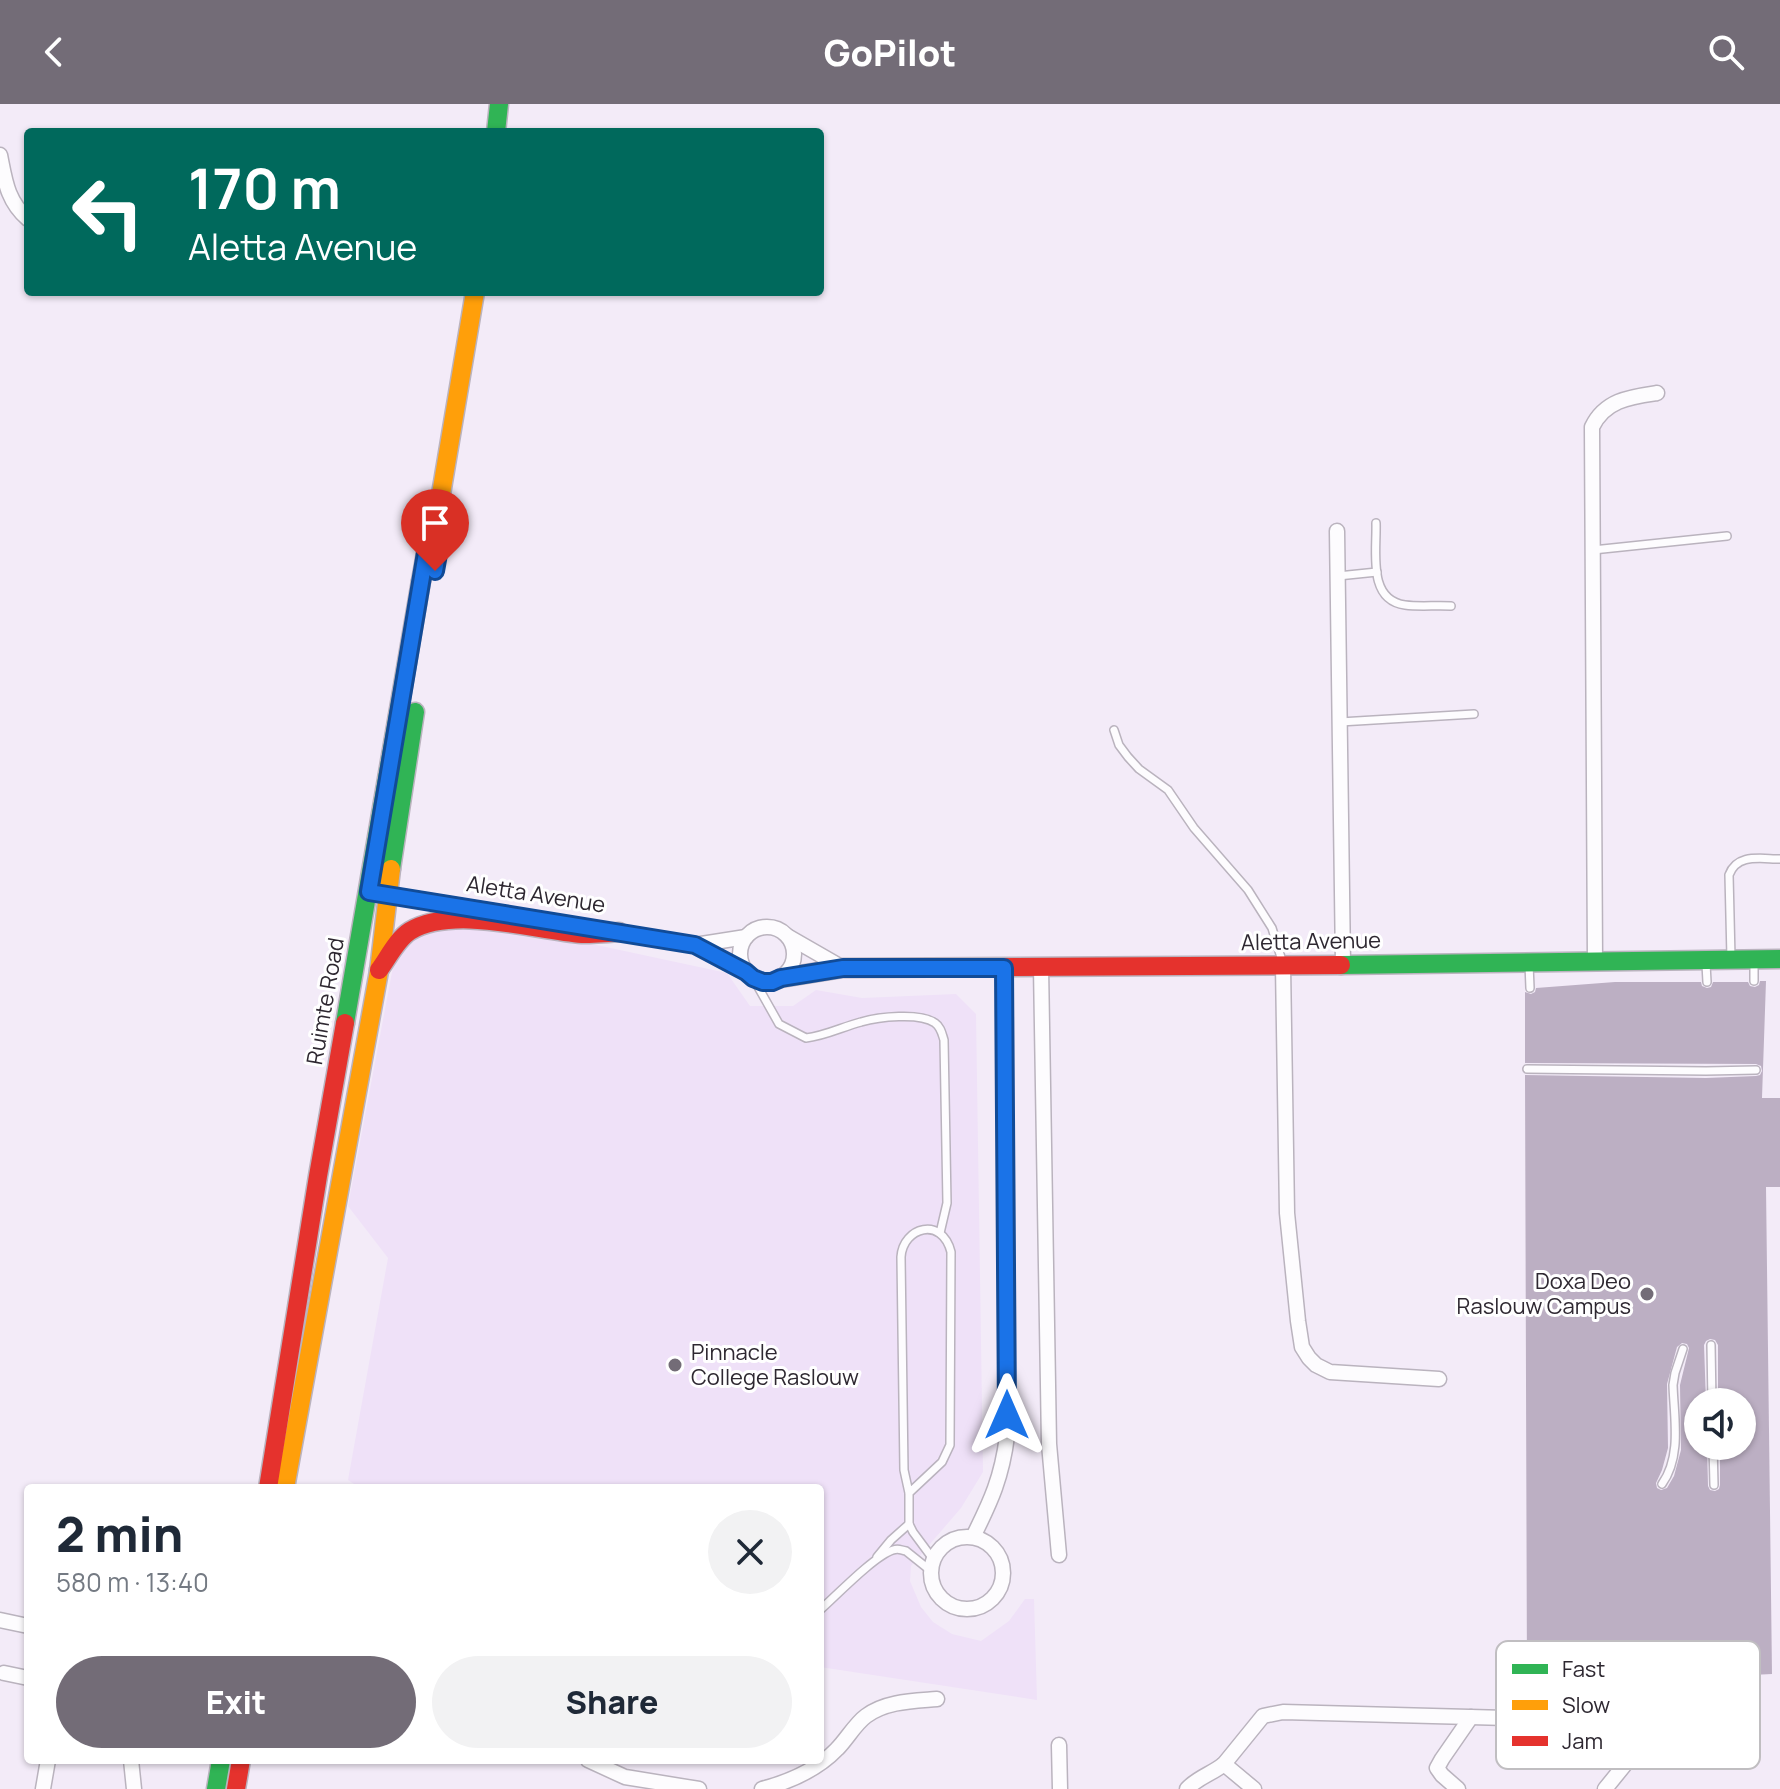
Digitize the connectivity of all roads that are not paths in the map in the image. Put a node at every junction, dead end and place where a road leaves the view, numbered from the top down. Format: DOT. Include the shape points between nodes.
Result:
graph roads {
  1 [pos="499,104"];
  2 [pos="496,128"];
  3 [pos="0,155"];
  4 [pos="24,215"];
  5 [pos="474,296"];
  6 [pos="1657,393"];
  7 [pos="1376,523"];
  8 [pos="1337,531"];
  9 [pos="1727,536"];
  10 [pos="1593,550"];
  11 [pos="1377,572"];
  12 [pos="1338,576"];
  13 [pos="1451,606"];
  14 [pos="1474,714"];
  15 [pos="1340,722"];
  16 [pos="1114,730"];
  17 [pos="1780,859"];
  18 [pos="378,893"];
  19 [pos="619,932"];
  20 [pos="788,936"];
  21 [pos="746,937"];
  22 [pos="695,945"];
  23 [pos="1780,959"];
  24 [pos="1706,960"];
  25 [pos="1731,960"];
  26 [pos="1754,960"];
  27 [pos="1595,961"];
  28 [pos="1529,962"];
  29 [pos="1343,964"];
  30 [pos="1283,966"];
  31 [pos="1041,967"];
  32 [pos="843,968"];
  33 [pos="1004,968"];
  34 [pos="379,971"];
  35 [pos="750,975"];
  36 [pos="781,978"];
  37 [pos="1754,981"];
  38 [pos="1707,982"];
  39 [pos="1530,988"];
  40 [pos="1527,1069"];
  41 [pos="1756,1070"];
  42 [pos="940,1233"];
  43 [pos="1711,1345"];
  44 [pos="1683,1349"];
  45 [pos="1439,1379"];
  46 [pos="1712,1388"];
  47 [pos="1713,1460"];
  48 [pos="269,1484"];
  49 [pos="286,1484"];
  50 [pos="1662,1484"];
  51 [pos="1714,1485"];
  52 [pos="909,1493"];
  53 [pos="909,1524"];
  54 [pos="973,1537"];
  55 [pos="1059,1555"];
  56 [pos="871,1565"];
  57 [pos="932,1565"];
  58 [pos="824,1606"];
  59 [pos="0,1620"];
  60 [pos="24,1625"];
  61 [pos="4,1673"];
  62 [pos="24,1677"];
  63 [pos="937,1699"];
  64 [pos="1471,1717"];
  65 [pos="1496,1718"];
  66 [pos="1059,1745"];
  67 [pos="824,1761"];
  68 [pos="47,1764"];
  69 [pos="131,1764"];
  70 [pos="220,1764"];
  71 [pos="240,1764"];
  72 [pos="595,1764"];
  73 [pos="820,1764"];
  74 [pos="1224,1764"];
  75 [pos="1621,1769"];
  76 [pos="627,1783"];
  77 [pos="43,1789"];
  78 [pos="134,1789"];
  79 [pos="216,1789"];
  80 [pos="236,1789"];
  81 [pos="699,1789"];
  82 [pos="762,1789"];
  83 [pos="1060,1789"];
  84 [pos="1187,1789"];
  85 [pos="1254,1789"];
  86 [pos="1458,1789"];
  87 [pos="1605,1789"];
  1 -- 2 [label="main road"];
  3 -- 4 [label="street" via="11,200"];
  5 -- 18 [label="main road, Ruimte Road" via="436,524 426,553"];
  6 -- 10 [label="street" via="1626,398 1598,415 1592,427"];
  7 -- 11 [label="lane"];
  8 -- 12 [label="street"];
  9 -- 10 [label="lane"];
  10 -- 27 [label="street"];
  11 -- 12 [label="lane"];
  11 -- 13 [label="lane" via="1383,595 1392,602"];
  12 -- 15 [label="street"];
  14 -- 15 [label="lane"];
  15 -- 29 [label="street"];
  16 -- 30 [label="lane" via="1128,757 1168,790 1248,890 1272,928"];
  17 -- 25 [label="lane" via="1741,860 1732,867"];
  18 -- 19 [label="street, Aletta Avenue"];
  18 -- 34 [label="main road, Ruimte Road"];
  18 -- 48 [label="main road, Ruimte Road" via="318,1176"];
  19 -- 22 [label="street, Aletta Avenue"];
  19 -- 34 [label="main road" via="580,934 469,920 434,922 406,933"];
  20 -- 21 [label="street" via="762,927"];
  20 -- 32 [label="street"];
  20 -- 36 [label="street" via="795,954"];
  21 -- 22 [label="street, Aletta Avenue"];
  21 -- 35 [label="street" via="739,955"];
  22 -- 35 [label="street, Aletta Avenue"];
  23 -- 26 [label="main road, Aletta Avenue"];
  24 -- 25 [label="main road, Aletta Avenue"];
  24 -- 27 [label="main road, Aletta Avenue"];
  24 -- 38 [label="lane"];
  25 -- 26 [label="main road, Aletta Avenue"];
  26 -- 37 [label="lane"];
  27 -- 28 [label="main road, Aletta Avenue"];
  28 -- 29 [label="main road, Aletta Avenue"];
  28 -- 39 [label="lane"];
  29 -- 30 [label="main road, Aletta Avenue"];
  30 -- 31 [label="main road, Aletta Avenue"];
  30 -- 45 [label="street" via="1287,1213 1302,1347 1316,1365 1330,1372"];
  31 -- 33 [label="main road, Aletta Avenue"];
  31 -- 55 [label="street" via="1049,1444"];
  32 -- 33 [label="main road, Aletta Avenue"];
  32 -- 36 [label="main road, Aletta Avenue"];
  33 -- 54 [label="street" via="1007,1436 1001,1474"];
  34 -- 49 [label="main road, Ruimte Road"];
  35 -- 36 [label="street" via="763,982"];
  35 -- 42 [label="lane" via="779,1024 806,1038 864,1021 908,1016 940,1028 947,1203"];
  40 -- 41 [label="lane"];
  42 -- 52 [label="lane" via="951,1252 950,1445 942,1462"];
  42 -- 52 [label="lane" via="917,1232 901,1250 904,1470"];
  43 -- 46 [label="lane"];
  44 -- 50 [label="lane" via="1673,1385 1675,1456"];
  47 -- 51 [label="lane"];
  52 -- 53 [label="lane"];
  53 -- 56 [label="lane"];
  53 -- 57 [label="lane"];
  54 -- 57 [label="street" via="950,1541"];
  54 -- 57 [label="street" via="993,1548 1003,1569 998,1592 990,1601 968,1609 946,1603 932,1583"];
  56 -- 57 [label="lane" via="902,1549"];
  56 -- 58 [label="lane"];
  59 -- 60 [label="street"];
  61 -- 62 [label="street"];
  63 -- 67 [label="street" via="879,1709"];
  64 -- 65 [label="street"];
  64 -- 74 [label="street" via="1267,1714"];
  64 -- 86 [label="street" via="1437,1768"];
  66 -- 83 [label="street"];
  68 -- 77 [label="street"];
  69 -- 78 [label="street"];
  70 -- 79 [label="main road"];
  71 -- 80 [label="main road"];
  72 -- 76 [label="street"];
  73 -- 82 [label="street"];
  74 -- 84 [label="street"];
  74 -- 85 [label="street"];
  75 -- 87 [label="street"];
  76 -- 81 [label="street"];
}
